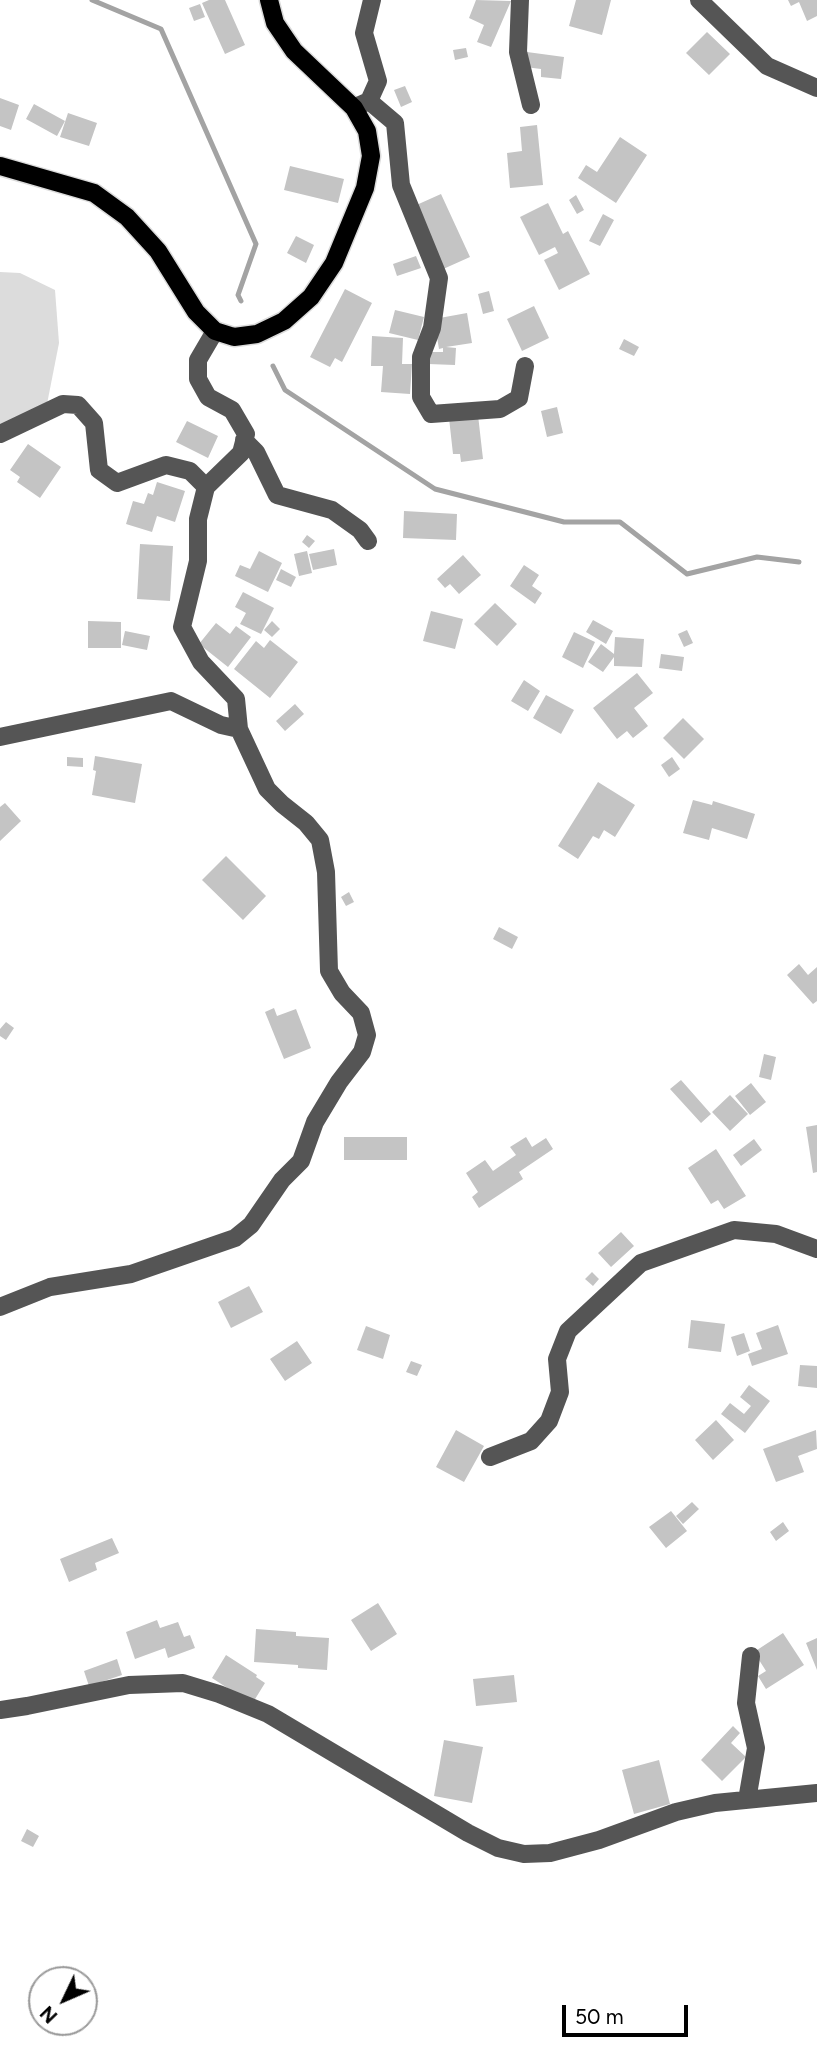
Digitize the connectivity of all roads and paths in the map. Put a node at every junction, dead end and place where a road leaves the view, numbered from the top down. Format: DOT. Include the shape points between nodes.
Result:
graph roads {
  1 [pos="269,0"];
  2 [pos="372,0"];
  3 [pos="520,0"];
  4 [pos="699,0"];
  5 [pos="817,88"];
  6 [pos="361,105"];
  7 [pos="531,105"];
  8 [pos="0,166"];
  9 [pos="215,331"];
  10 [pos="526,366"];
  11 [pos="0,434"];
  12 [pos="244,440"];
  13 [pos="206,487"];
  14 [pos="368,541"];
  15 [pos="239,729"];
  16 [pos="0,737"];
  17 [pos="817,1249"];
  18 [pos="0,1307"];
  19 [pos="490,1457"];
  20 [pos="751,1656"];
  21 [pos="0,1710"];
  22 [pos="817,1793"];
  23 [pos="747,1800"];
  1 -- 6 [label="main road" via="275,23 294,51"];
  2 -- 6 [label="street" via="364,33 378,81"];
  3 -- 7 [label="street" via="518,52"];
  4 -- 5 [label="street" via="767,66"];
  6 -- 9 [label="main road" via="371,156 365,188 334,263 311,297 284,321 257,334 234,337"];
  6 -- 10 [label="street" via="395,123 401,185 439,278 432,328 421,357 421,397 431,414 500,409 519,398"];
  8 -- 9 [label="main road" via="94,193 127,217 158,251 195,312"];
  9 -- 12 [label="street" via="198,360 198,379 208,397 232,410 246,433"];
  11 -- 13 [label="street" via="63,404 78,405 94,423 99,470 117,483 166,465 190,471"];
  12 -- 13 [label="street" via="241,453"];
  12 -- 14 [label="street" via="256,452 277,495 332,510"];
  13 -- 15 [label="street" via="198,519 198,561 182,627 201,662 236,699"];
  15 -- 16 [label="street" via="171,701"];
  15 -- 18 [label="street" via="267,789 320,840 326,872 329,971 361,1013 366,1035 362,1052 315,1122 301,1161 251,1225 234,1238 131,1274 50,1287"];
  17 -- 19 [label="street" via="776,1234 734,1230 641,1263 568,1331 556,1359 560,1392 549,1421 531,1441"];
  20 -- 23 [label="street" via="746,1703 756,1748"];
  21 -- 23 [label="street" via="129,1685 183,1683 268,1714 468,1833 498,1848 524,1854 550,1853 676,1812"];
  22 -- 23 [label="street"];
}
